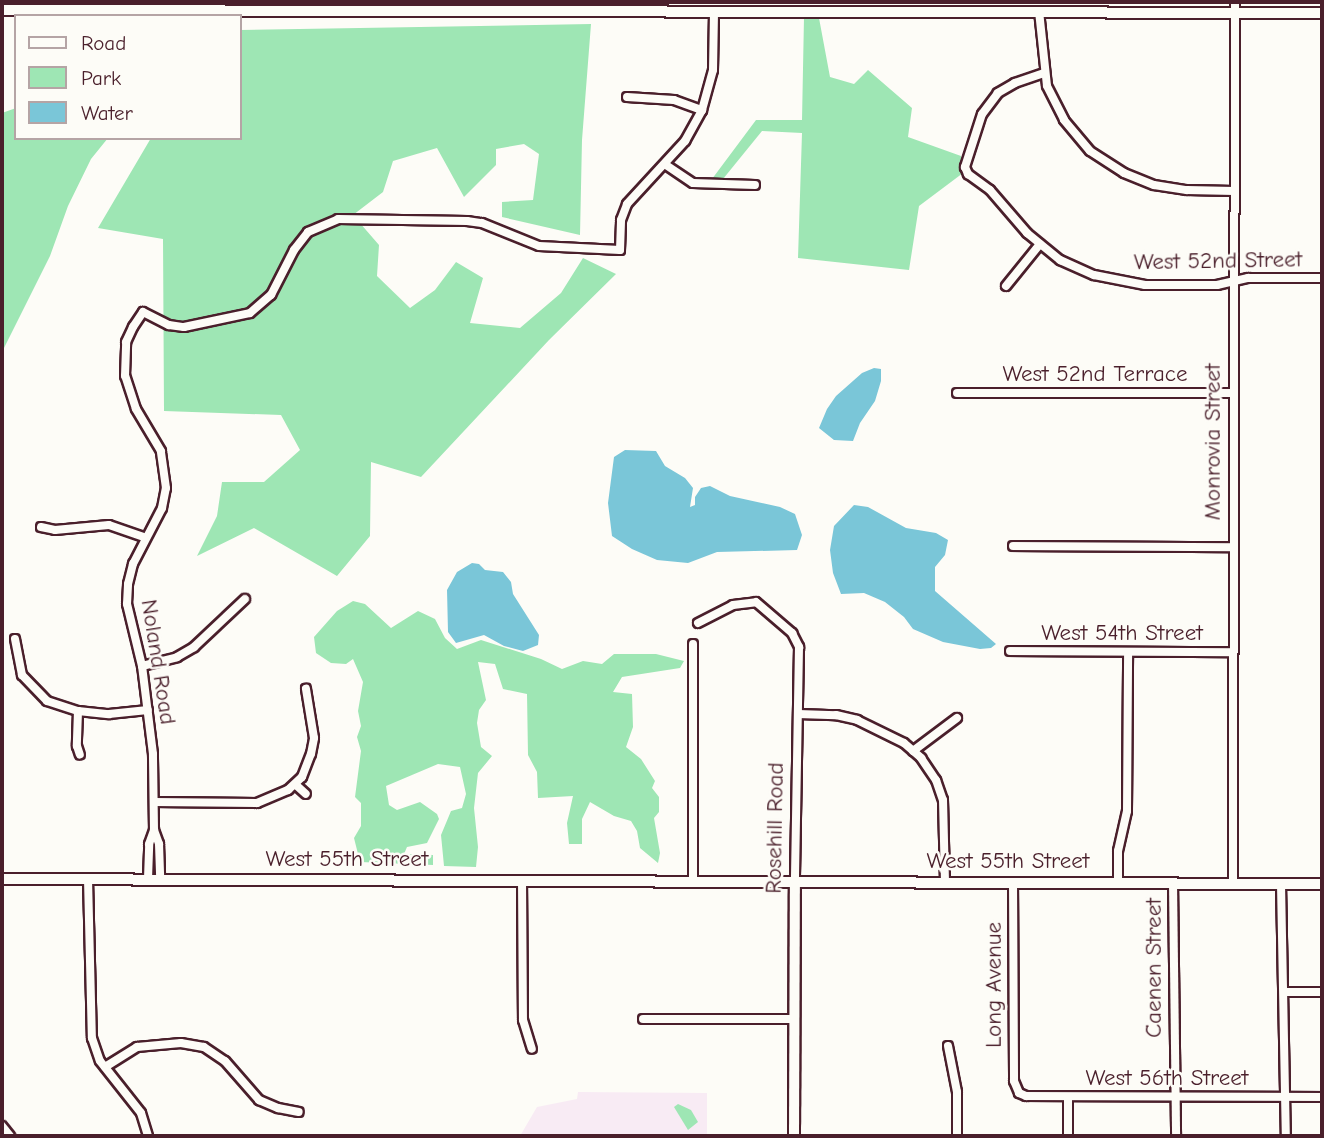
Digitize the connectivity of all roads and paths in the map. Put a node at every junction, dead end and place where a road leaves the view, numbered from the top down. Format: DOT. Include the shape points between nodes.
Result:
graph roads {
  1 [pos="580,5"];
  2 [pos="840,7"];
  3 [pos="981,7"];
  4 [pos="1235,7"];
  5 [pos="2,10"];
  6 [pos="1039,11"];
  7 [pos="714,12"];
  8 [pos="1322,13"];
  9 [pos="1044,73"];
  10 [pos="627,97"];
  11 [pos="702,110"];
  12 [pos="666,165"];
  13 [pos="755,185"];
  14 [pos="1234,191"];
  15 [pos="1040,244"];
  16 [pos="1322,278"];
  17 [pos="1234,282"];
  18 [pos="1006,286"];
  19 [pos="957,393"];
  20 [pos="1233,393"];
  21 [pos="41,527"];
  22 [pos="146,538"];
  23 [pos="1013,546"];
  24 [pos="1232,547"];
  25 [pos="245,598"];
  26 [pos="698,623"];
  27 [pos="15,639"];
  28 [pos="693,645"];
  29 [pos="1010,651"];
  30 [pos="1128,652"];
  31 [pos="1233,652"];
  32 [pos="142,666"];
  33 [pos="306,689"];
  34 [pos="148,710"];
  35 [pos="78,711"];
  36 [pos="798,714"];
  37 [pos="957,718"];
  38 [pos="913,751"];
  39 [pos="80,755"];
  40 [pos="296,785"];
  41 [pos="306,794"];
  42 [pos="154,802"];
  43 [pos="154,830"];
  44 [pos="2,879"];
  45 [pos="88,879"];
  46 [pos="148,879"];
  47 [pos="160,879"];
  48 [pos="522,880"];
  49 [pos="692,881"];
  50 [pos="795,881"];
  51 [pos="945,882"];
  52 [pos="1013,882"];
  53 [pos="1118,883"];
  54 [pos="1173,883"];
  55 [pos="1233,884"];
  56 [pos="1281,884"];
  57 [pos="1322,884"];
  58 [pos="1284,992"];
  59 [pos="1322,992"];
  60 [pos="643,1018"];
  61 [pos="793,1019"];
  62 [pos="948,1045"];
  63 [pos="532,1049"];
  64 [pos="105,1067"];
  65 [pos="1015,1088"];
  66 [pos="1068,1097"];
  67 [pos="1175,1097"];
  68 [pos="1286,1097"];
  69 [pos="1322,1097"];
  70 [pos="299,1112"];
  71 [pos="2,1126"];
  72 [pos="10,1136"];
  73 [pos="148,1136"];
  74 [pos="794,1136"];
  75 [pos="957,1136"];
  76 [pos="1068,1136"];
  77 [pos="1176,1136"];
  78 [pos="1286,1136"];
  1 -- 5 [label="street"];
  1 -- 7 [label="street"];
  2 -- 3 [label="street"];
  2 -- 7 [label="street"];
  3 -- 6 [label="street"];
  4 -- 6 [label="street"];
  4 -- 8 [label="street"];
  4 -- 14 [label="street, Monrovia Street"];
  6 -- 9 [label="street"];
  7 -- 11 [label="street" via="713,70"];
  9 -- 14 [label="street" via="1064,120 1106,163 1154,185"];
  9 -- 15 [label="street, West 52nd Street" via="998,93 982,114 965,159 968,174 990,190"];
  10 -- 11 [label="street" via="674,100"];
  11 -- 12 [label="street"];
  12 -- 13 [label="street" via="693,183"];
  12 -- 22 [label="street, Noland Road" via="624,211 620,250 539,246 467,221 338,219 308,232 271,295 250,313 184,327 143,312 126,341 125,376 136,409 161,451 166,488 162,508"];
  14 -- 17 [label="street, Monrovia Street"];
  15 -- 17 [label="street, West 52nd Street" via="1074,267 1115,281 1145,285"];
  15 -- 18 [label="street"];
  16 -- 17 [label="street, West 52nd Street"];
  17 -- 20 [label="street, Monrovia Street"];
  19 -- 20 [label="street, West 52nd Terrace"];
  20 -- 24 [label="street, Monrovia Street"];
  21 -- 22 [label="street" via="109,525"];
  22 -- 32 [label="street, Noland Road" via="133,564 127,604"];
  23 -- 24 [label="street"];
  24 -- 31 [label="street, Monrovia Street"];
  25 -- 32 [label="street" via="194,647 177,657"];
  26 -- 36 [label="street, Rosehill Road" via="733,605 748,601 763,605 792,633 799,647"];
  27 -- 35 [label="street" via="22,675 34,691 47,701"];
  28 -- 49 [label="street"];
  29 -- 30 [label="street, West 54th Street"];
  30 -- 31 [label="street, West 54th Street"];
  30 -- 53 [label="street, Caenen Street" via="1127,811 1118,850"];
  31 -- 55 [label="street, Monrovia Street"];
  32 -- 34 [label="street, Noland Road"];
  33 -- 40 [label="street" via="314,738"];
  34 -- 35 [label="street"];
  34 -- 42 [label="street, Noland Road"];
  35 -- 39 [label="street"];
  36 -- 38 [label="street" via="857,720"];
  36 -- 50 [label="street, Rosehill Road"];
  37 -- 38 [label="street"];
  38 -- 51 [label="street" via="933,773 943,800"];
  40 -- 41 [label="street"];
  40 -- 42 [label="street" via="257,803"];
  42 -- 43 [label="street, Noland Road"];
  43 -- 46 [label="street, Noland Road"];
  43 -- 47 [label="street, Noland Road"];
  44 -- 45 [label="street, West 55th Street"];
  45 -- 46 [label="street, West 55th Street"];
  45 -- 64 [label="street" via="92,1038"];
  46 -- 47 [label="street, West 55th Street"];
  47 -- 48 [label="street, West 55th Street"];
  48 -- 49 [label="street, West 55th Street"];
  48 -- 63 [label="street" via="523,1020"];
  49 -- 50 [label="street, West 55th Street"];
  50 -- 51 [label="street, West 55th Street"];
  50 -- 61 [label="street, Rosehill Road"];
  51 -- 52 [label="street, West 55th Street"];
  52 -- 53 [label="street, West 55th Street"];
  52 -- 65 [label="street, Long Avenue"];
  53 -- 54 [label="street, West 55th Street"];
  54 -- 55 [label="street, West 55th Street"];
  54 -- 67 [label="street, Caenen Street"];
  55 -- 56 [label="street, West 55th Street"];
  56 -- 57 [label="street, West 55th Street"];
  56 -- 58 [label="street"];
  58 -- 59 [label="street"];
  58 -- 68 [label="street"];
  60 -- 61 [label="street"];
  61 -- 74 [label="street, Rosehill Road"];
  62 -- 75 [label="street" via="957,1092"];
  64 -- 70 [label="street" via="137,1047 181,1042 204,1047 225,1060 258,1100"];
  64 -- 73 [label="street" via="141,1113"];
  65 -- 66 [label="street, West 56th Street" via="1026,1096"];
  66 -- 67 [label="street, West 56th Street"];
  66 -- 76 [label="street"];
  67 -- 68 [label="street, West 56th Street"];
  67 -- 77 [label="street, Caenen Street"];
  68 -- 69 [label="street, West 56th Street"];
  68 -- 78 [label="street"];
  71 -- 72 [label="street"];
}
